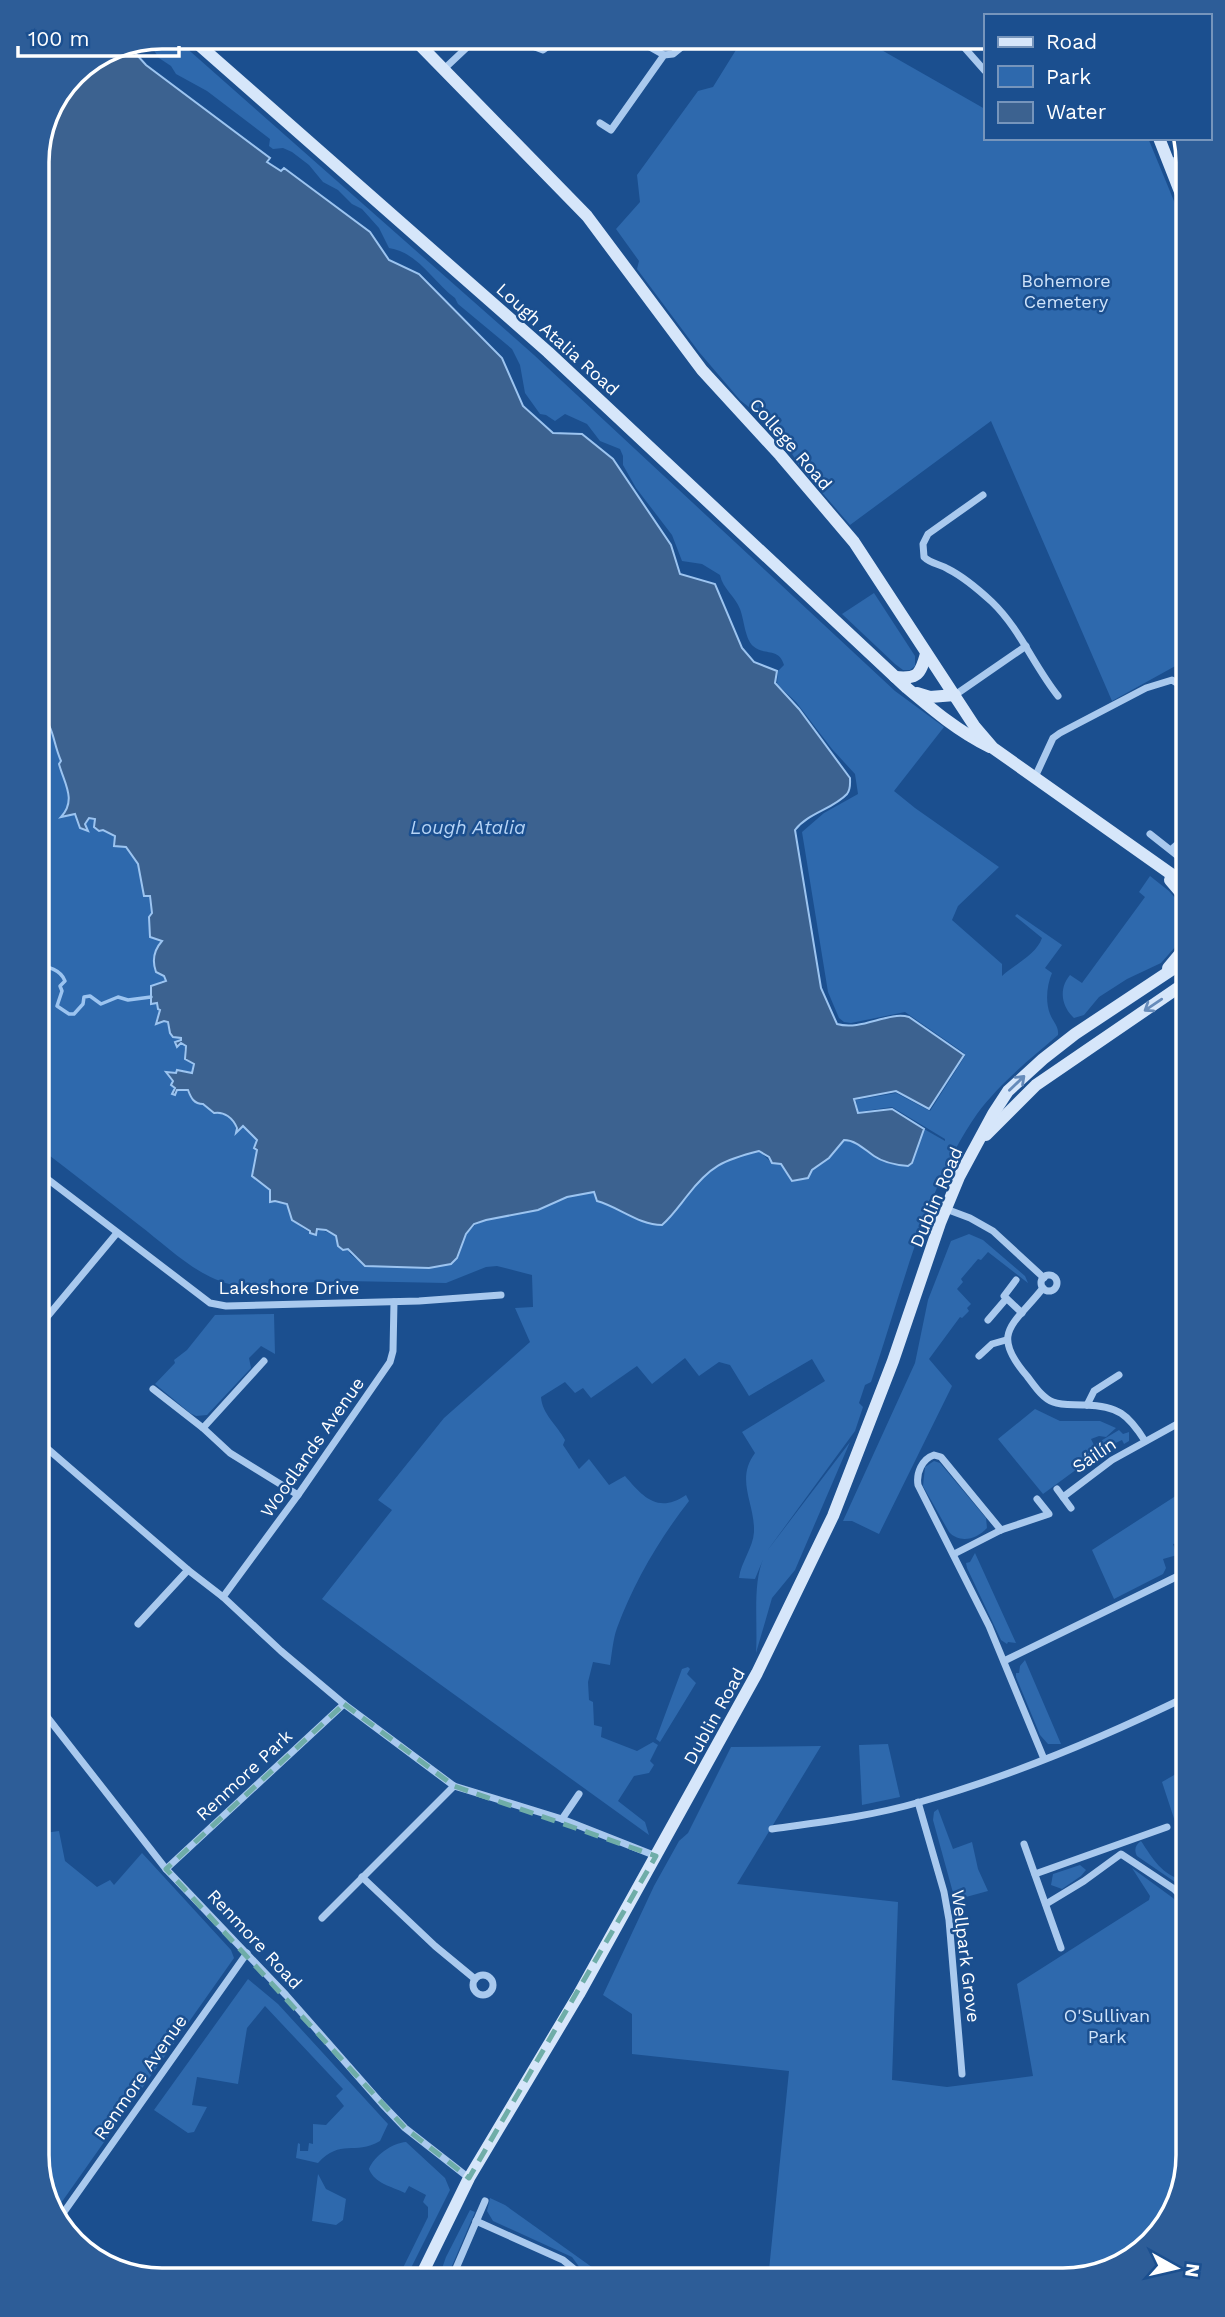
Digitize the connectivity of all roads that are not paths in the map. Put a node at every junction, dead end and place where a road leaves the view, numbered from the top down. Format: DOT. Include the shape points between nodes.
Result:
graph roads {
  1 [pos="204,49"];
  2 [pos="424,49"];
  3 [pos="465,49"];
  4 [pos="653,49"];
  5 [pos="679,49"];
  6 [pos="966,49"];
  7 [pos="664,55"];
  8 [pos="444,69"];
  9 [pos="984,70"];
  10 [pos="600,123"];
  11 [pos="1160,140"];
  12 [pos="1176,160"];
  13 [pos="1169,164"];
  14 [pos="1176,182"];
  15 [pos="984,495"];
  16 [pos="1026,646"];
  17 [pos="926,654"];
  18 [pos="895,677"];
  19 [pos="1176,683"];
  20 [pos="911,691"];
  21 [pos="954,695"];
  22 [pos="1058,696"];
  23 [pos="993,748"];
  24 [pos="1035,777"];
  25 [pos="1150,834"];
  26 [pos="1176,846"];
  27 [pos="1172,849"];
  28 [pos="1176,853"];
  29 [pos="1151,860"];
  30 [pos="1176,878"];
  31 [pos="1176,888"];
  32 [pos="1176,959"];
  33 [pos="1176,968"];
  34 [pos="1157,982"];
  35 [pos="1176,989"];
  36 [pos="980,1140"];
  37 [pos="49,1180"];
  38 [pos="946,1209"];
  39 [pos="117,1233"];
  40 [pos="1044,1278"];
  41 [pos="1016,1280"];
  42 [pos="1043,1288"];
  43 [pos="501,1295"];
  44 [pos="1006,1299"];
  45 [pos="394,1302"];
  46 [pos="1022,1313"];
  47 [pos="49,1315"];
  48 [pos="988,1320"];
  49 [pos="1006,1340"];
  50 [pos="979,1356"];
  51 [pos="264,1361"];
  52 [pos="1119,1375"];
  53 [pos="152,1389"];
  54 [pos="1087,1405"];
  55 [pos="1176,1424"];
  56 [pos="203,1428"];
  57 [pos="1145,1441"];
  58 [pos="49,1450"];
  59 [pos="1057,1489"];
  60 [pos="298,1495"];
  61 [pos="1063,1497"];
  62 [pos="1037,1499"];
  63 [pos="1071,1508"];
  64 [pos="1002,1530"];
  65 [pos="954,1555"];
  66 [pos="188,1570"];
  67 [pos="1176,1577"];
  68 [pos="223,1597"];
  69 [pos="138,1624"];
  70 [pos="1004,1661"];
  71 [pos="1176,1701"];
  72 [pos="344,1704"];
  73 [pos="49,1719"];
  74 [pos="1044,1759"];
  75 [pos="454,1786"];
  76 [pos="579,1794"];
  77 [pos="918,1802"];
  78 [pos="562,1819"];
  79 [pos="1167,1827"];
  80 [pos="772,1829"];
  81 [pos="1024,1844"];
  82 [pos="1118,1844"];
  83 [pos="1121,1854"];
  84 [pos="656,1856"];
  85 [pos="166,1869"];
  86 [pos="1035,1874"];
  87 [pos="362,1877"];
  88 [pos="1176,1893"];
  89 [pos="1046,1904"];
  90 [pos="322,1919"];
  91 [pos="1061,1948"];
  92 [pos="247,1953"];
  93 [pos="475,1979"];
  94 [pos="962,2074"];
  95 [pos="469,2178"];
  96 [pos="485,2201"];
  97 [pos="64,2212"];
  98 [pos="476,2221"];
  99 [pos="425,2268"];
  100 [pos="456,2268"];
  101 [pos="574,2268"];
  1 -- 18 [label="main road, Lough Atalia Road" via="548,352"];
  2 -- 8 [label="main road, College Road"];
  3 -- 8 [label="street"];
  4 -- 7 [label="street"];
  5 -- 7 [label="street"];
  6 -- 9 [label="street"];
  7 -- 10 [label="street" via="611,130"];
  8 -- 17 [label="main road, College Road" via="587,216 702,370 854,542"];
  11 -- 13 [label="main road"];
  12 -- 13 [label="street"];
  13 -- 14 [label="main road"];
  15 -- 16 [label="street" via="928,534 924,557 990,600"];
  16 -- 21 [label="street"];
  16 -- 22 [label="street"];
  17 -- 18 [label="main road" via="918,675"];
  17 -- 21 [label="main road, College Road"];
  18 -- 20 [label="main road, Lough Atalia Road"];
  19 -- 24 [label="street" via="1146,688 1060,733 1053,738"];
  20 -- 21 [label="main road"];
  20 -- 23 [label="main road, Lough Atalia Road" via="956,727"];
  21 -- 23 [label="main road, College Road"];
  23 -- 24 [label="main road, College Road"];
  24 -- 29 [label="main road, College Road"];
  25 -- 27 [label="street"];
  26 -- 27 [label="street"];
  27 -- 28 [label="street"];
  29 -- 30 [label="main road, College Road"];
  29 -- 31 [label="main road, College Road"];
  32 -- 34 [label="main road"];
  33 -- 34 [label="main road, Dublin Road"];
  36 -- 34 [label="main road, Dublin Road, one-way" via="1009,1091 1043,1059"];
  35 -- 36 [label="main road, Dublin Road, one-way" via="1035,1085"];
  36 -- 38 [label="main road, Dublin Road"];
  37 -- 39 [label="street, Lakeshore Drive"];
  38 -- 40 [label="street" via="993,1231"];
  38 -- 84 [label="main road, Dublin Road" via="833,1516 746,1696"];
  39 -- 45 [label="street, Lakeshore Drive" via="210,1303"];
  39 -- 47 [label="street"];
  40 -- 42 [label="street"];
  40 -- 42 [label="street" via="1054,1277 1057,1284 1051,1291"];
  41 -- 44 [label="street" via="1005,1292"];
  42 -- 46 [label="street"];
  43 -- 45 [label="street, Lakeshore Drive"];
  44 -- 46 [label="street"];
  44 -- 48 [label="street"];
  45 -- 60 [label="street, Woodlands Avenue" via="390,1362"];
  46 -- 49 [label="street"];
  49 -- 50 [label="street" via="992,1344"];
  49 -- 54 [label="street, Sáilín" via="1013,1360 1049,1401"];
  51 -- 56 [label="street"];
  52 -- 54 [label="street" via="1094,1391"];
  53 -- 56 [label="street"];
  54 -- 57 [label="street, Sáilín" via="1125,1414"];
  55 -- 57 [label="street, Sáilín"];
  56 -- 60 [label="street" via="230,1452"];
  57 -- 61 [label="street, Sáilín"];
  58 -- 66 [label="street"];
  59 -- 61 [label="street, Sáilín"];
  60 -- 68 [label="street, Woodlands Avenue"];
  61 -- 63 [label="street, Sáilín"];
  62 -- 64 [label="street" via="1049,1514"];
  64 -- 65 [label="street"];
  64 -- 65 [label="street" via="941,1457 930,1455 919,1471 918,1485"];
  65 -- 70 [label="street"];
  66 -- 68 [label="street"];
  66 -- 69 [label="street"];
  67 -- 70 [label="street"];
  68 -- 72 [label="street"];
  70 -- 74 [label="street"];
  71 -- 74 [label="street"];
  72 -- 75 [label="street"];
  72 -- 85 [label="street, Renmore Park"];
  73 -- 85 [label="street, Renmore Road"];
  74 -- 77 [label="street"];
  75 -- 78 [label="street"];
  75 -- 87 [label="street"];
  76 -- 78 [label="street"];
  77 -- 80 [label="street"];
  77 -- 94 [label="street, Wellpark Grove" via="949,1918"];
  78 -- 84 [label="street"];
  79 -- 82 [label="street"];
  81 -- 86 [label="street"];
  82 -- 83 [label="street"];
  82 -- 86 [label="street"];
  83 -- 88 [label="street"];
  83 -- 89 [label="street"];
  84 -- 95 [label="main road, Dublin Road"];
  85 -- 92 [label="street, Renmore Road"];
  86 -- 89 [label="street"];
  87 -- 90 [label="street"];
  87 -- 93 [label="street"];
  89 -- 91 [label="street"];
  92 -- 95 [label="street, Renmore Road" via="405,2128"];
  92 -- 97 [label="street, Renmore Avenue"];
  95 -- 99 [label="main road, Dublin Road"];
  96 -- 98 [label="street"];
  98 -- 100 [label="street"];
  98 -- 101 [label="street"];
}
